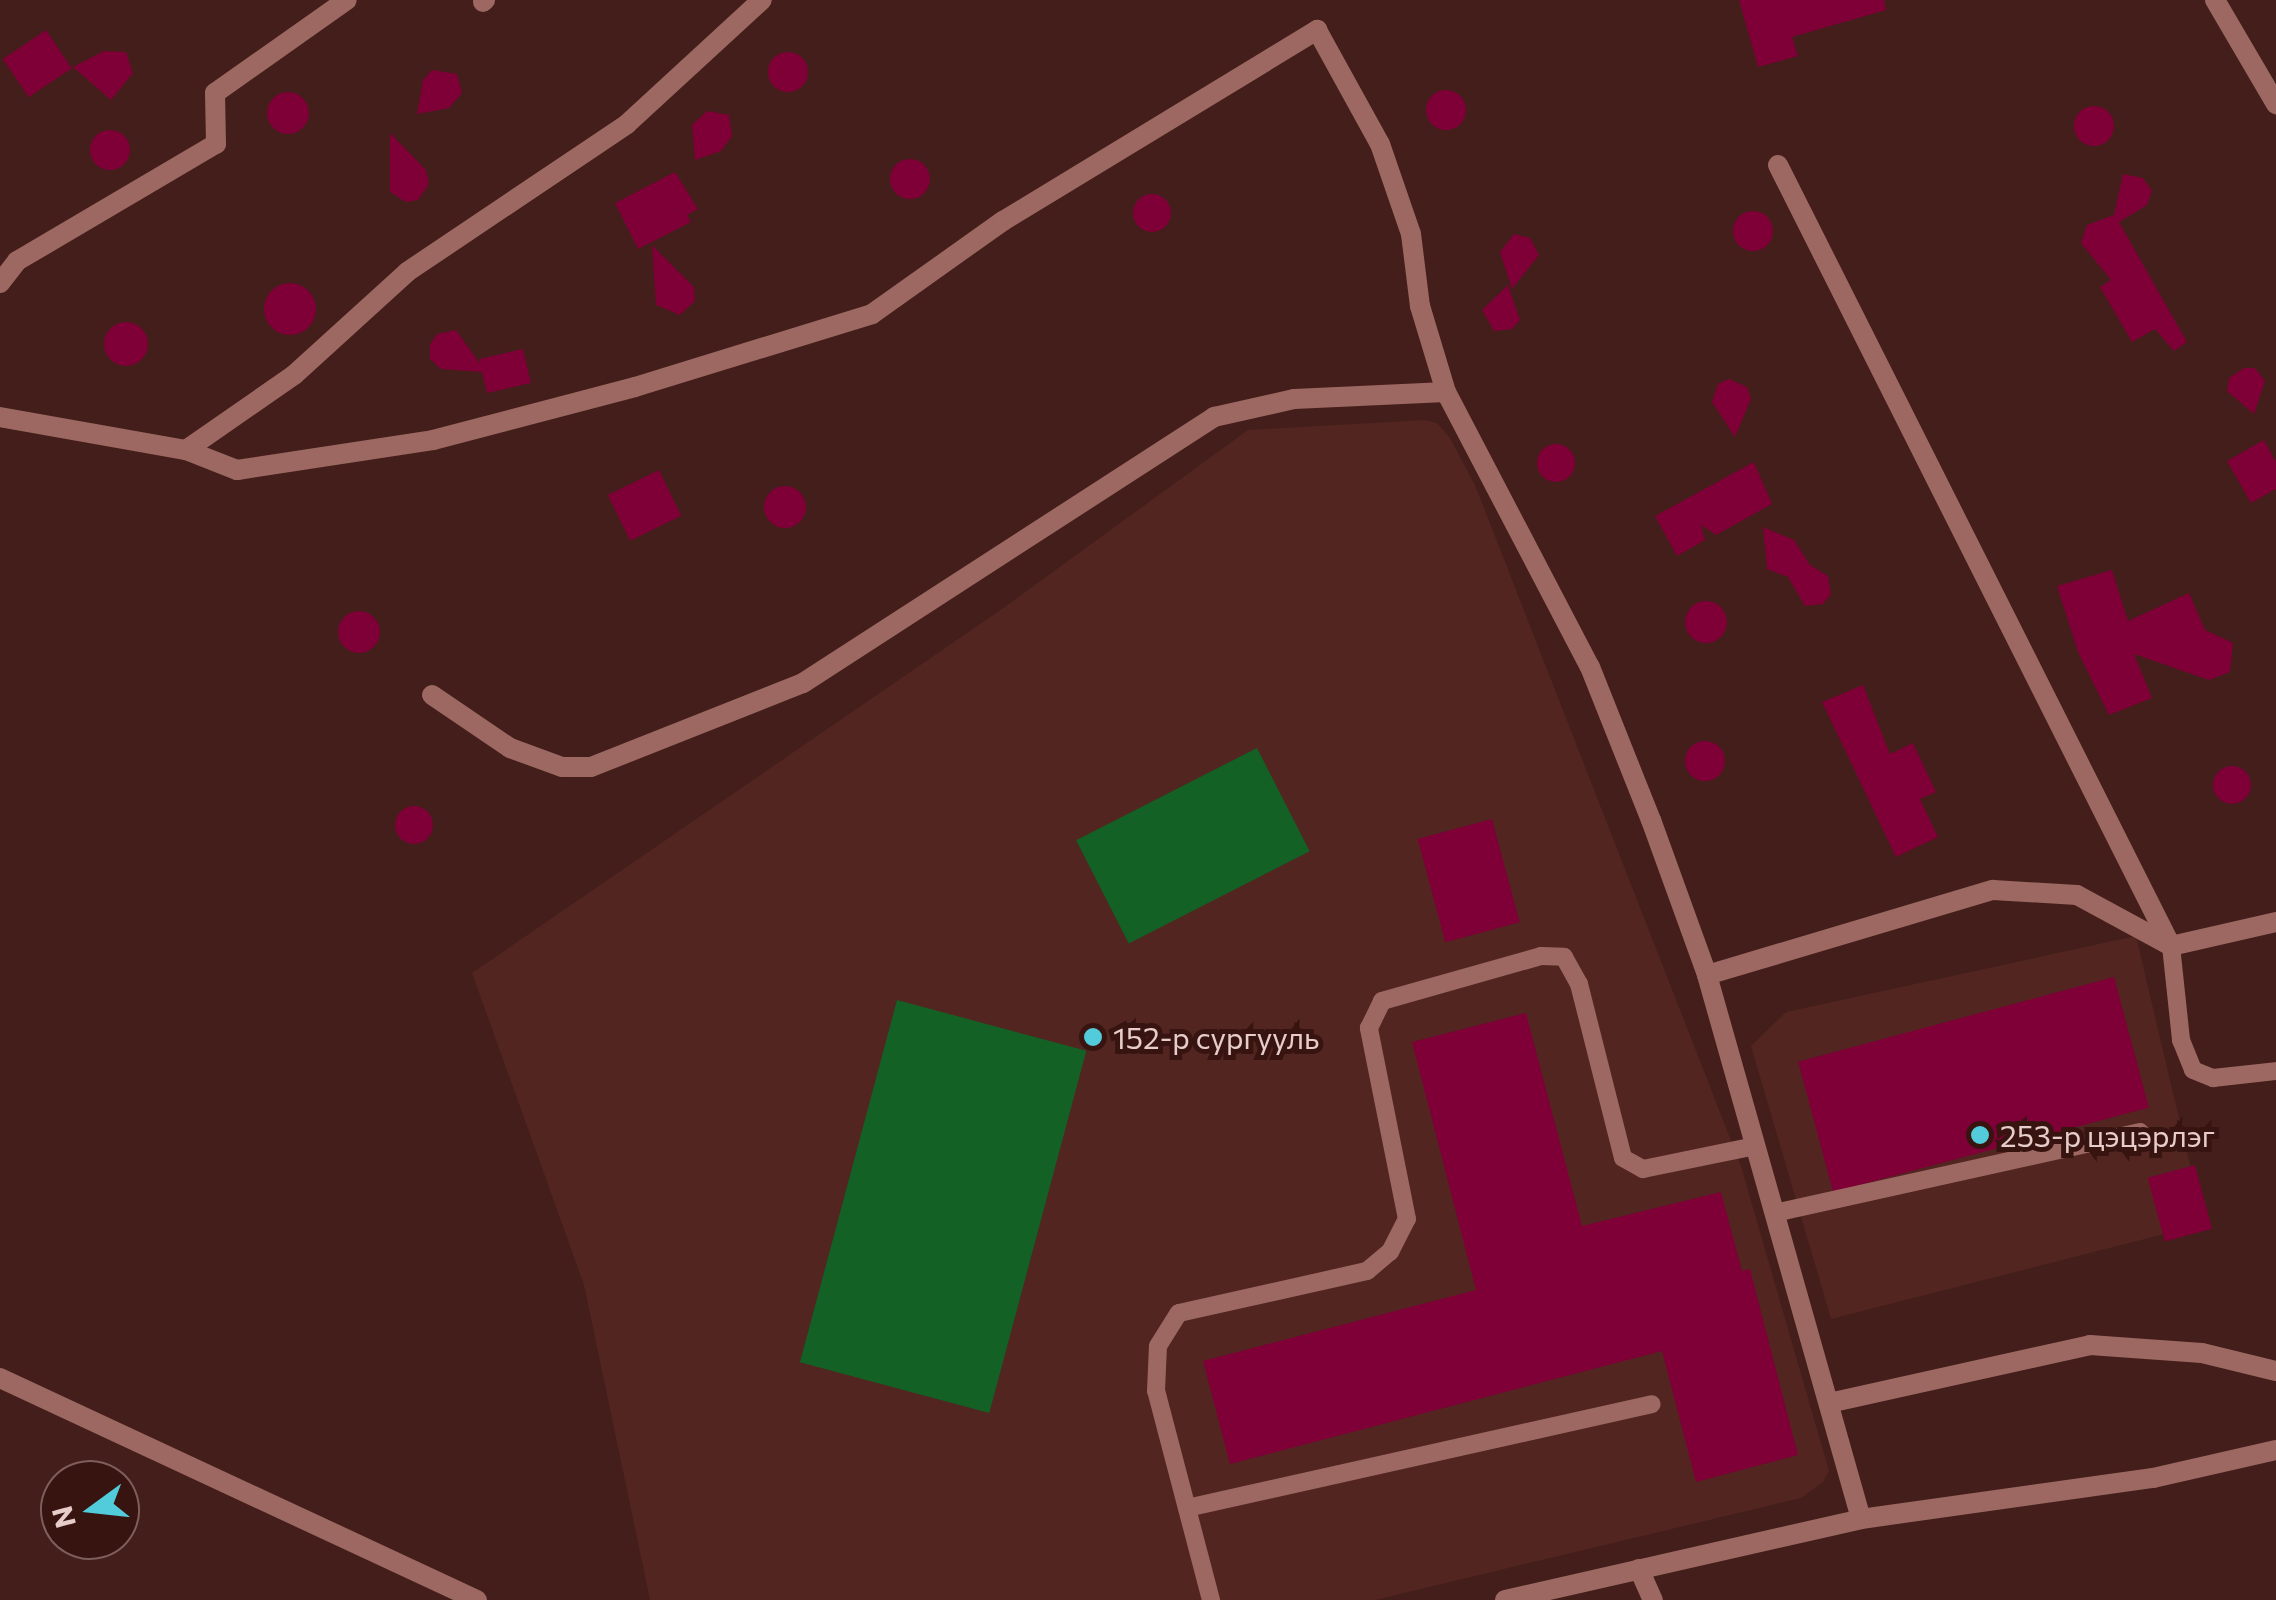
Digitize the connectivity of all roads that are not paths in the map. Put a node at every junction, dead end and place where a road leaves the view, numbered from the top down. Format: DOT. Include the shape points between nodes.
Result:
graph roads {
  1 [pos="346,0"];
  2 [pos="762,0"];
  3 [pos="2215,0"];
  4 [pos="2276,104"];
  5 [pos="1778,165"];
  6 [pos="0,283"];
  7 [pos="1446,392"];
  8 [pos="0,417"];
  9 [pos="186,450"];
  10 [pos="432,695"];
  11 [pos="2276,922"];
  12 [pos="2171,946"];
  13 [pos="1708,975"];
  14 [pos="2276,1071"];
  15 [pos="2140,1132"];
  16 [pos="1756,1146"];
  17 [pos="1775,1213"];
  18 [pos="2276,1371"];
  19 [pos="0,1378"];
  20 [pos="1829,1403"];
  21 [pos="1650,1404"];
  22 [pos="2276,1450"];
  23 [pos="1187,1508"];
  24 [pos="1862,1519"];
  25 [pos="1639,1569"];
  26 [pos="476,1600"];
  27 [pos="1211,1600"];
  28 [pos="1505,1600"];
  29 [pos="1653,1600"];
  1 -- 6 [label="street" via="215,93 216,144 17,261"];
  2 -- 9 [label="street" via="627,124 406,272 294,375"];
  3 -- 4 [label="street"];
  5 -- 12 [label="street"];
  7 -- 9 [label="street" via="1420,306 1411,234 1380,144 1317,30 1003,221 872,314 635,388 433,440 238,470"];
  7 -- 10 [label="street" via="1294,399 1214,417 804,683 591,768 562,768 510,748"];
  7 -- 13 [label="street" via="1590,667"];
  8 -- 9 [label="street"];
  11 -- 12 [label="street"];
  12 -- 13 [label="street" via="2077,895 1993,890"];
  12 -- 14 [label="lane" via="2181,1040 2193,1070 2214,1078"];
  13 -- 16 [label="street"];
  15 -- 17 [label="lane"];
  16 -- 17 [label="street"];
  16 -- 23 [label="lane" via="1642,1169 1623,1158 1579,984 1564,956 1541,956 1382,1001 1369,1028 1407,1219 1390,1252 1367,1271 1179,1313 1158,1346 1156,1391"];
  17 -- 20 [label="street"];
  18 -- 20 [label="street" via="2202,1353 2090,1345"];
  19 -- 26 [label="street"];
  20 -- 24 [label="street"];
  21 -- 23 [label="lane"];
  22 -- 24 [label="street" via="2152,1478"];
  23 -- 27 [label="lane"];
  24 -- 25 [label="street"];
  25 -- 28 [label="street"];
  25 -- 29 [label="street"];
}
